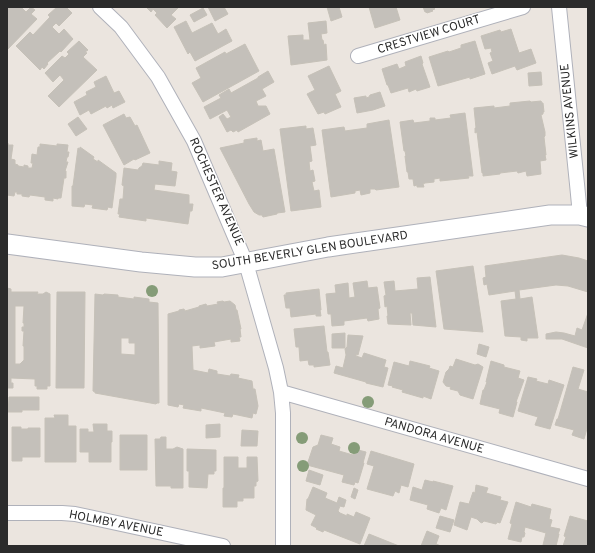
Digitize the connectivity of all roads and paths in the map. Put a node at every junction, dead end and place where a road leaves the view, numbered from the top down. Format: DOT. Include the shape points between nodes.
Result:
graph roads {
  1 [pos="100,7"];
  2 [pos="523,7"];
  3 [pos="559,7"];
  4 [pos="358,56"];
  5 [pos="584,216"];
  6 [pos="7,244"];
  7 [pos="246,263"];
  8 [pos="281,392"];
  9 [pos="588,480"];
  10 [pos="7,513"];
  11 [pos="223,546"];
  12 [pos="283,546"];
  1 -- 7 [label="street, ROCHESTER AVENUE" via="121,27 158,77 194,141"];
  2 -- 4 [label="street, CRESTVIEW COURT"];
  3 -- 5 [label="street, WILKINS AVENUE" via="577,184"];
  5 -- 7 [label="main road, SOUTH BEVERLY GLEN BOULEVARD" via="550,215 328,247"];
  6 -- 7 [label="main road, SOUTH BEVERLY GLEN BOULEVARD" via="194,267 222,267"];
  7 -- 8 [label="street, ROCHESTER AVENUE"];
  8 -- 9 [label="street, PANDORA AVENUE"];
  8 -- 12 [label="street, ROCHESTER AVENUE"];
  10 -- 11 [label="street, HOLMBY AVENUE" via="75,514"];
}
